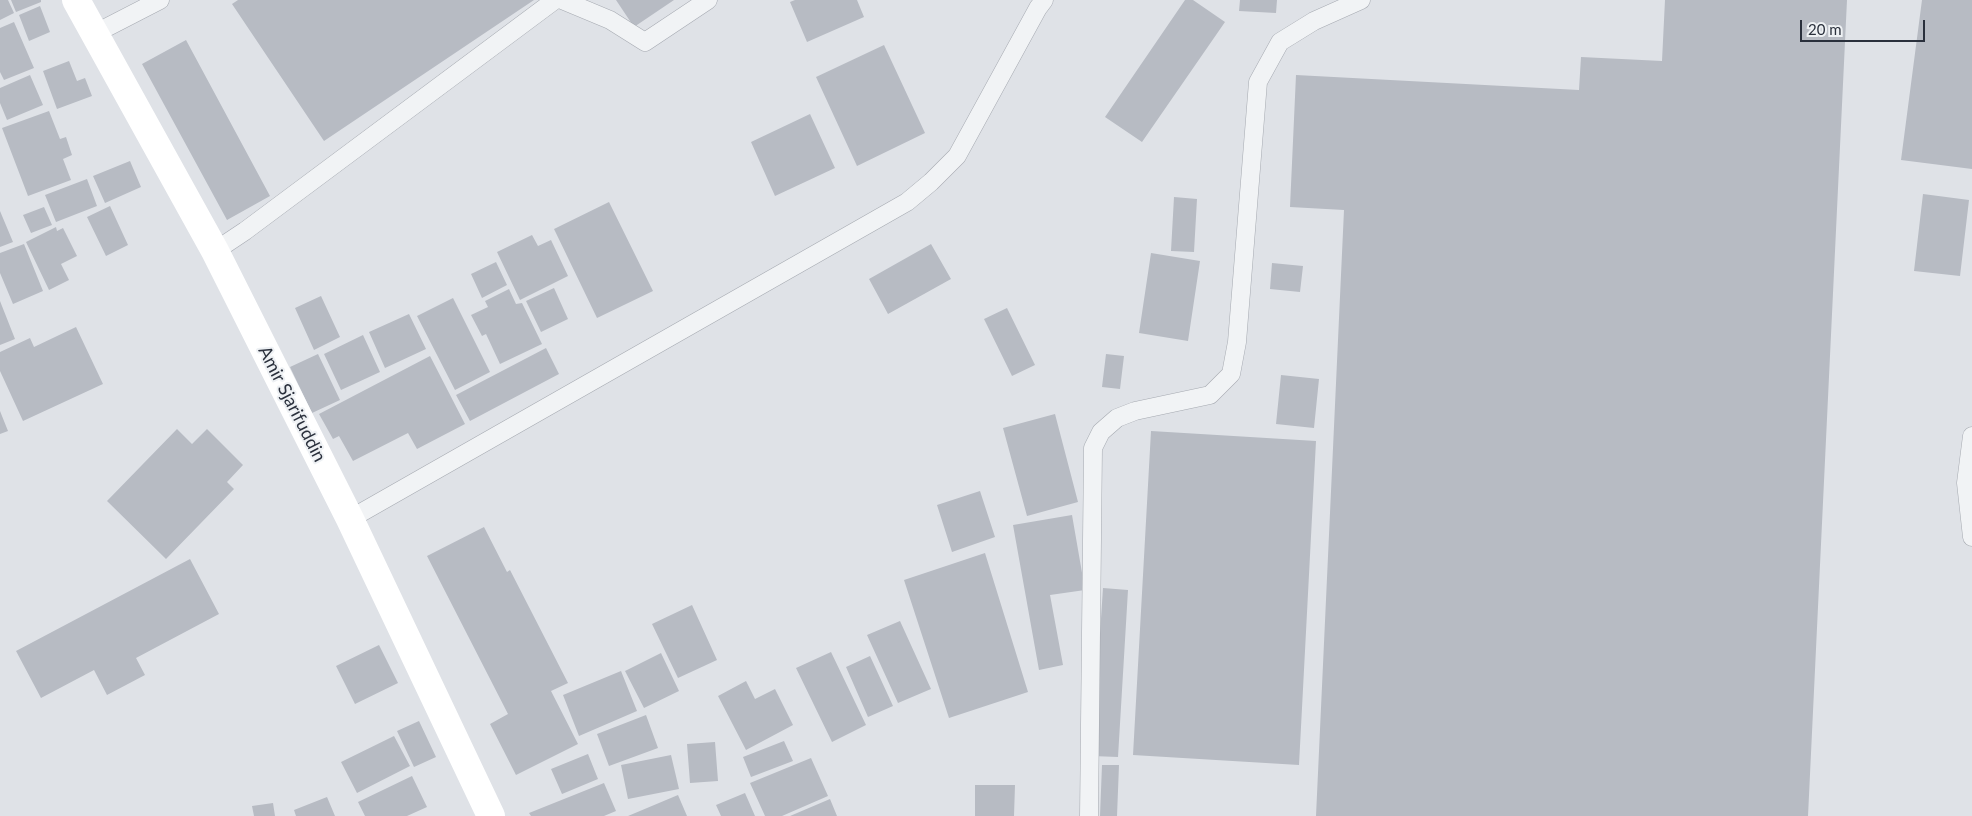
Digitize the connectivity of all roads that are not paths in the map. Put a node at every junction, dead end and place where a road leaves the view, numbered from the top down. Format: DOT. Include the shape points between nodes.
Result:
graph roads {
  1 [pos="76,0"];
  2 [pos="160,0"];
  3 [pos="556,0"];
  4 [pos="562,0"];
  5 [pos="708,0"];
  6 [pos="1044,0"];
  7 [pos="1360,0"];
  8 [pos="94,34"];
  9 [pos="215,251"];
  10 [pos="1972,436"];
  11 [pos="350,519"];
  12 [pos="1972,537"];
  13 [pos="491,816"];
  14 [pos="1089,816"];
  1 -- 8 [label="main road, Amir Sjarifuddin"];
  2 -- 8 [label="lane"];
  3 -- 9 [label="lane"];
  4 -- 5 [label="lane" via="610,20 645,42"];
  6 -- 11 [label="lane" via="957,156 907,202"];
  7 -- 14 [label="lane" via="1314,20 1280,42 1258,82 1237,342 1231,374 1210,395 1117,418 1101,432 1093,448"];
  8 -- 9 [label="main road, Amir Sjarifuddin"];
  9 -- 11 [label="main road, Amir Sjarifuddin"];
  10 -- 12 [label="lane" via="1966,483"];
  11 -- 13 [label="main road, Amir Sjarifuddin"];
}
